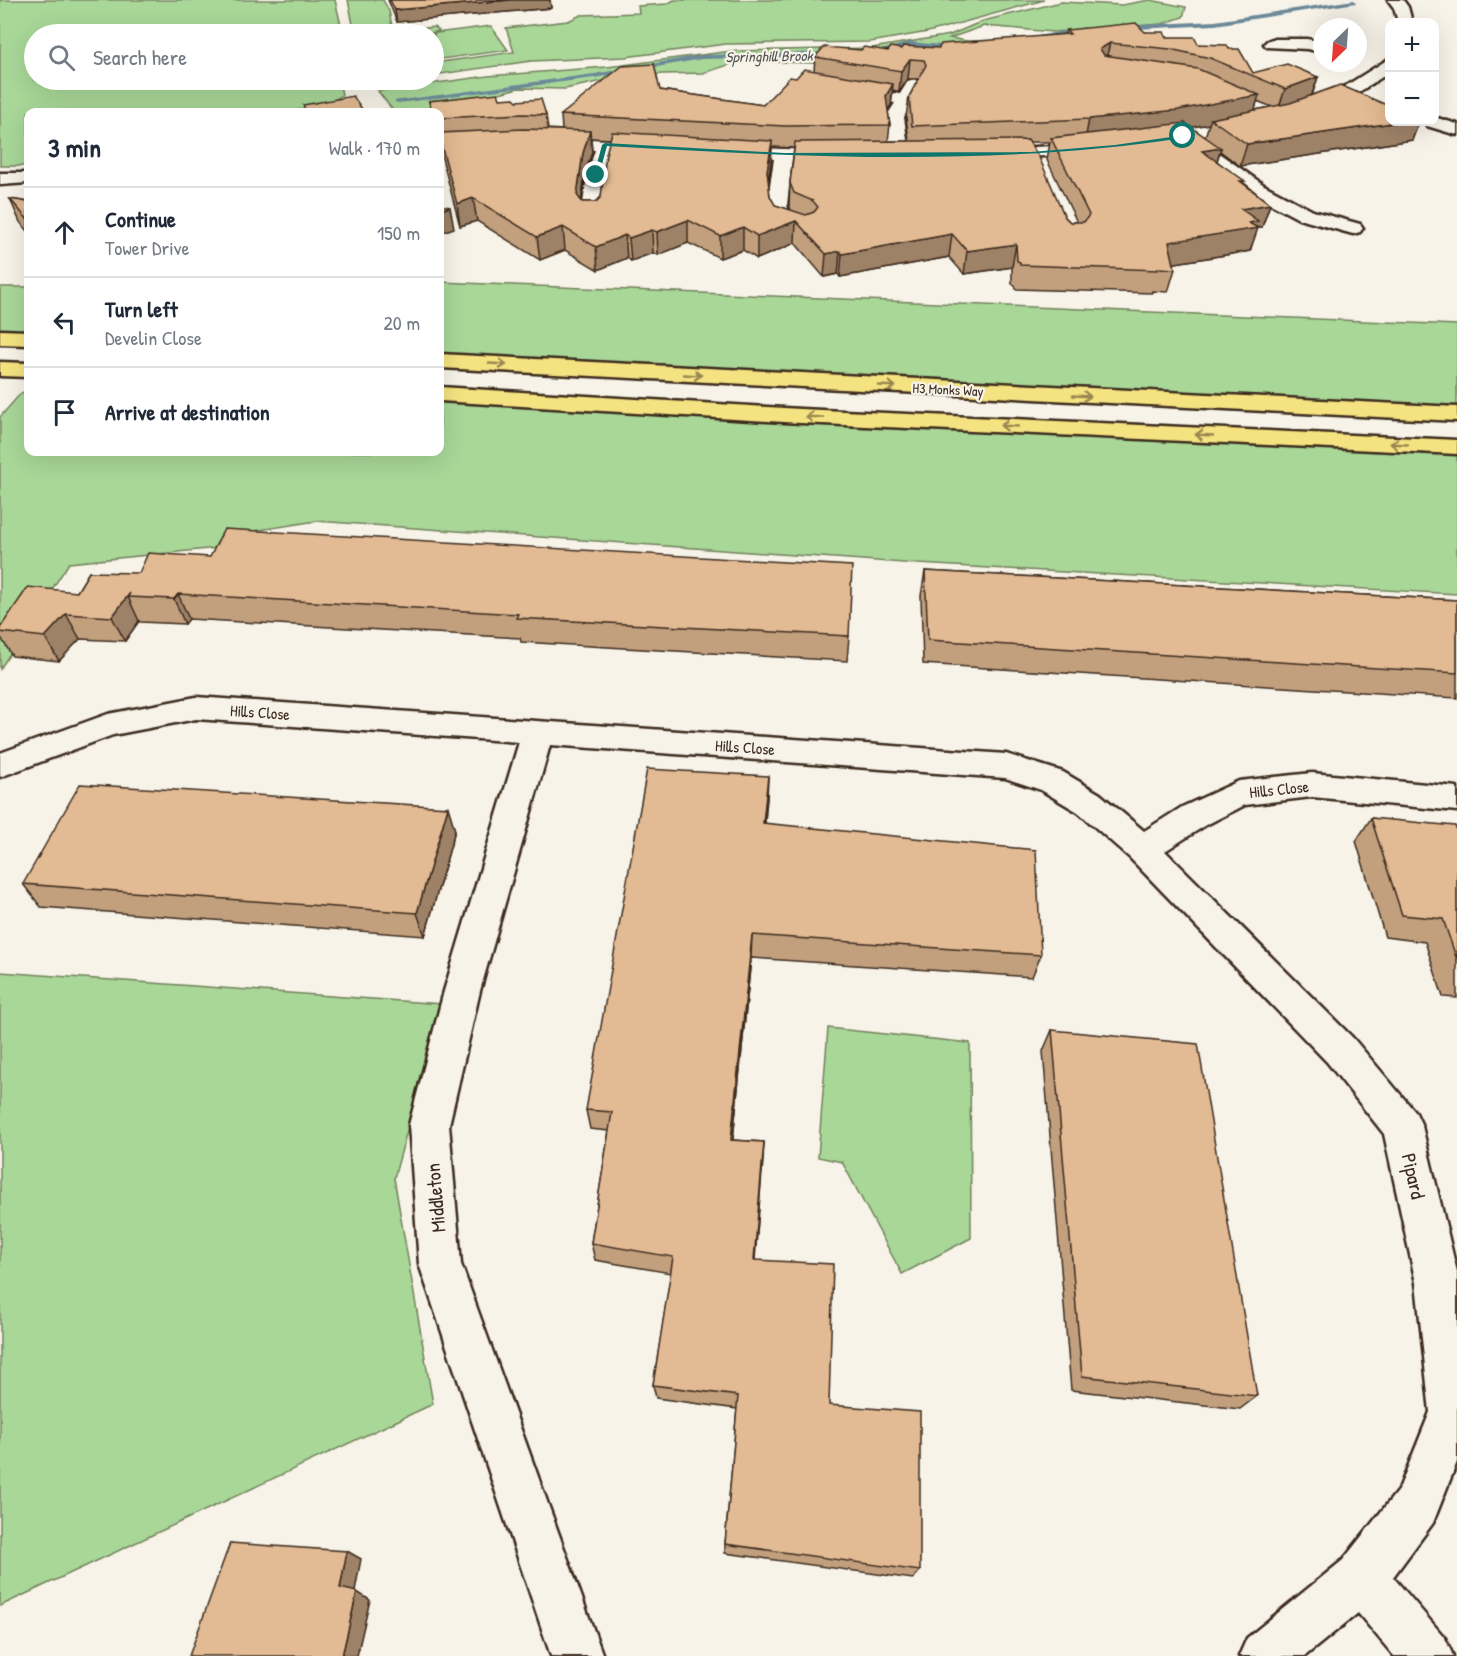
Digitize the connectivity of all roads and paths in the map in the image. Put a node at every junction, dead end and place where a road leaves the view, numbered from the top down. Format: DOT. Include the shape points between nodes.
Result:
graph roads {
  1 [pos="1395,0"];
  2 [pos="1404,18"];
  3 [pos="1272,44"];
  4 [pos="1313,45"];
  5 [pos="1368,57"];
  6 [pos="1385,61"];
  7 [pos="1385,66"];
  8 [pos="914,84"];
  9 [pos="832,88"];
  10 [pos="1349,92"];
  11 [pos="903,99"];
  12 [pos="1371,100"];
  13 [pos="1298,110"];
  14 [pos="1439,124"];
  15 [pos="1457,130"];
  16 [pos="1206,133"];
  17 [pos="1183,136"];
  18 [pos="1161,140"];
  19 [pos="531,142"];
  20 [pos="605,145"];
  21 [pos="1115,147"];
  22 [pos="664,148"];
  23 [pos="712,151"];
  24 [pos="854,154"];
  25 [pos="900,154"];
  26 [pos="971,154"];
  27 [pos="784,155"];
  28 [pos="24,178"];
  29 [pos="0,179"];
  30 [pos="591,218"];
  31 [pos="1353,228"];
  32 [pos="804,229"];
  33 [pos="444,361"];
  34 [pos="0,369"];
  35 [pos="24,370"];
  36 [pos="444,394"];
  37 [pos="1457,414"];
  38 [pos="1457,447"];
  39 [pos="538,732"];
  40 [pos="0,765"];
  41 [pos="1457,799"];
  42 [pos="1142,849"];
  43 [pos="1360,1578"];
  44 [pos="577,1656"];
  45 [pos="1265,1656"];
  46 [pos="1427,1656"];
  1 -- 2 [label="street"];
  3 -- 4 [label="street"];
  5 -- 6 [label="street"];
  7 -- 10 [label="street"];
  8 -- 11 [label="street"];
  9 -- 11 [label="street"];
  10 -- 12 [label="street"];
  10 -- 13 [label="street"];
  11 -- 25 [label="street" via="895,117"];
  14 -- 15 [label="street"];
  16 -- 17 [label="street"];
  17 -- 18 [label="street"];
  17 -- 31 [label="street" via="1257,189 1306,215"];
  19 -- 20 [label="street"];
  20 -- 22 [label="street"];
  20 -- 30 [label="street" via="596,175"];
  21 -- 26 [label="street" via="1036,161"];
  23 -- 27 [label="street"];
  24 -- 27 [label="street"];
  27 -- 32 [label="street" via="777,205 782,220"];
  28 -- 29 [label="street"];
  33 -- 37 [label="main road, H3 Monks Way, one-way"];
  34 -- 35 [label="main road"];
  38 -- 36 [label="main road, one-way" via="801,416"];
  39 -- 40 [label="street, Hills Close" via="196,708 108,725"];
  39 -- 42 [label="street, Hills Close" via="1006,766 1052,781 1071,792"];
  39 -- 44 [label="street, Middleton" via="462,991 429,1125 440,1264"];
  41 -- 42 [label="street, Hills Close" via="1312,784 1239,793"];
  42 -- 43 [label="street, Pipard" via="1340,1050 1402,1126 1438,1283 1453,1412 1416,1506"];
  43 -- 45 [label="street, Pipard"];
  43 -- 46 [label="street"];
}
